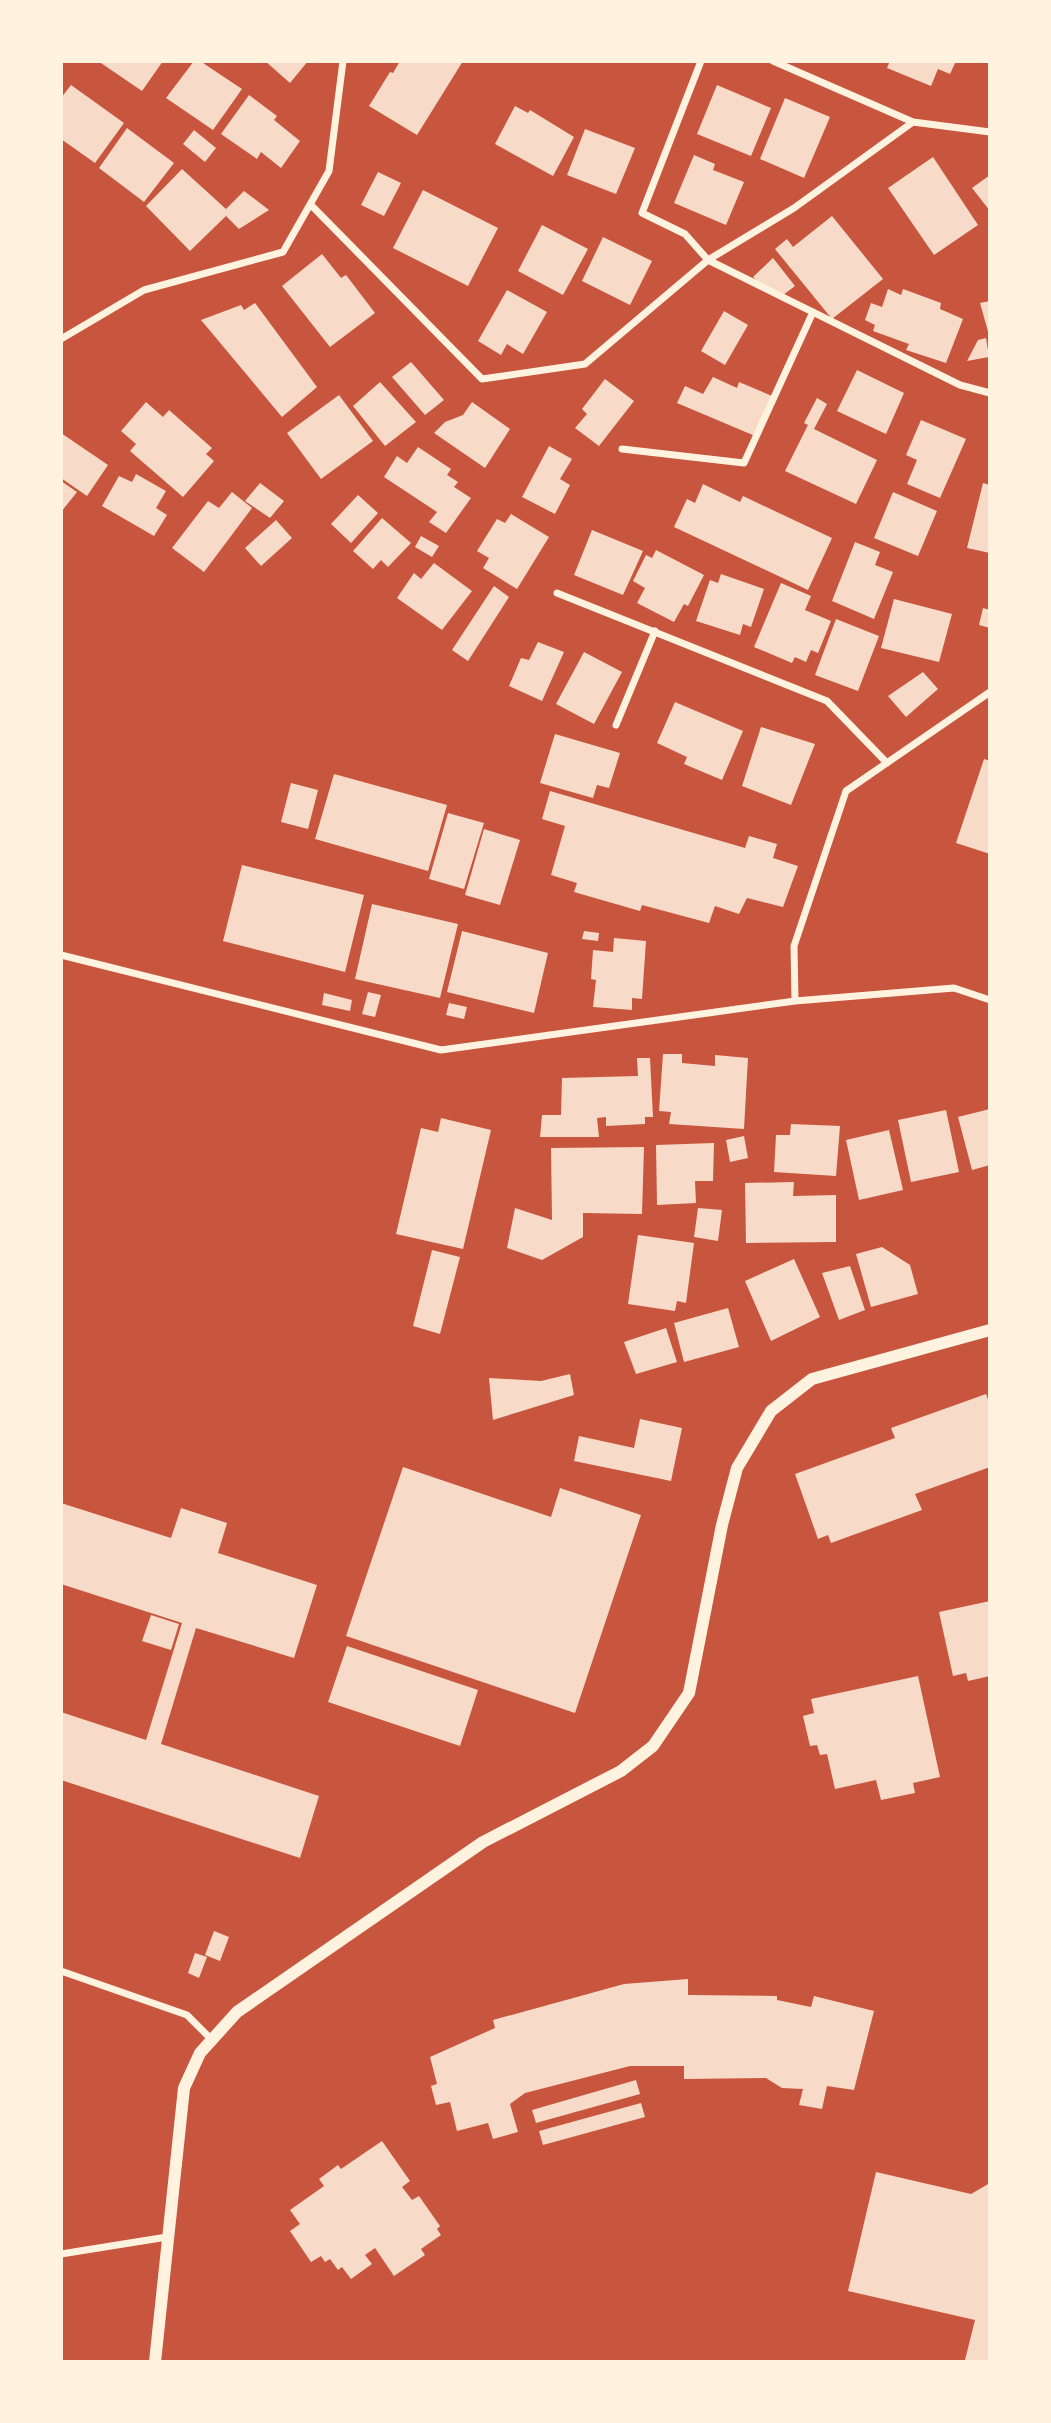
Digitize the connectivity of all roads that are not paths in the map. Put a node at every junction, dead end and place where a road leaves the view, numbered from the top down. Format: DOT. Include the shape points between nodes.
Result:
graph roads {
  1 [pos="343,61"];
  2 [pos="701,61"];
  3 [pos="773,61"];
  4 [pos="913,122"];
  5 [pos="990,132"];
  6 [pos="312,205"];
  7 [pos="708,260"];
  8 [pos="813,312"];
  9 [pos="61,338"];
  10 [pos="990,393"];
  11 [pos="622,449"];
  12 [pos="557,593"];
  13 [pos="655,631"];
  14 [pos="990,692"];
  15 [pos="616,725"];
  16 [pos="887,763"];
  17 [pos="61,955"];
  18 [pos="990,1000"];
  19 [pos="795,1001"];
  20 [pos="990,1330"];
  21 [pos="61,1971"];
  22 [pos="212,2040"];
  23 [pos="167,2237"];
  24 [pos="61,2254"];
  25 [pos="155,2362"];
  1 -- 6 [label="street" via="329,171"];
  2 -- 7 [label="street" via="642,212 685,234"];
  3 -- 4 [label="street"];
  4 -- 5 [label="street"];
  4 -- 7 [label="street" via="794,208"];
  6 -- 7 [label="street" via="482,379 585,364"];
  6 -- 9 [label="street" via="283,252 144,290"];
  7 -- 8 [label="street"];
  8 -- 10 [label="street" via="961,385"];
  8 -- 11 [label="street" via="744,463"];
  12 -- 13 [label="street"];
  13 -- 15 [label="street"];
  13 -- 16 [label="street" via="827,701"];
  14 -- 16 [label="street"];
  16 -- 19 [label="street" via="846,792 794,946"];
  17 -- 19 [label="street" via="441,1050"];
  18 -- 19 [label="street" via="954,988"];
  20 -- 22 [label="street" via="812,1379 771,1411 737,1468 689,1693 653,1746 621,1771 483,1842 237,2012"];
  21 -- 22 [label="street" via="187,2015"];
  22 -- 23 [label="street" via="200,2053 184,2088"];
  23 -- 24 [label="street"];
  23 -- 25 [label="street"];
}
